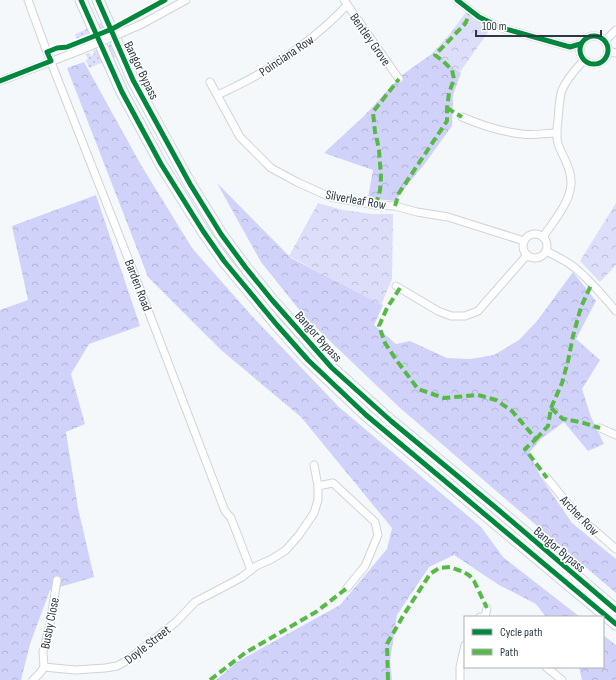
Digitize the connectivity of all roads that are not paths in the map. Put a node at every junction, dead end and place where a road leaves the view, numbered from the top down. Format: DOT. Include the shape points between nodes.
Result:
graph roads {
  1 [pos="28,0"];
  2 [pos="81,0"];
  3 [pos="98,0"];
  4 [pos="186,0"];
  5 [pos="457,0"];
  6 [pos="345,3"];
  7 [pos="616,30"];
  8 [pos="605,41"];
  9 [pos="580,44"];
  10 [pos="608,51"];
  11 [pos="616,53"];
  12 [pos="584,60"];
  13 [pos="51,61"];
  14 [pos="399,79"];
  15 [pos="0,81"];
  16 [pos="210,82"];
  17 [pos="218,95"];
  18 [pos="462,117"];
  19 [pos="557,133"];
  20 [pos="543,237"];
  21 [pos="524,241"];
  22 [pos="546,251"];
  23 [pos="527,256"];
  24 [pos="396,286"];
  25 [pos="616,311"];
  26 [pos="600,428"];
  27 [pos="616,435"];
  28 [pos="314,466"];
  29 [pos="547,478"];
  30 [pos="318,486"];
  31 [pos="616,549"];
  32 [pos="251,570"];
  33 [pos="57,580"];
  34 [pos="347,588"];
  35 [pos="487,608"];
  36 [pos="616,610"];
  37 [pos="486,616"];
  38 [pos="616,624"];
  39 [pos="464,649"];
  40 [pos="44,667"];
  41 [pos="547,668"];
  42 [pos="33,680"];
  43 [pos="460,680"];
  44 [pos="562,680"];
  1 -- 13 [label="street, Barden Road"];
  2 -- 38 [label="main road, Bangor Bypass" via="122,92 160,164 224,261 276,325 308,360 366,414"];
  3 -- 36 [label="main road, Bangor Bypass" via="133,80 190,184 220,234 272,300 332,368 391,421"];
  4 -- 13 [label="street, bridge" via="142,24"];
  5 -- 9 [label="street" via="479,17 502,28 570,47"];
  6 -- 14 [label="street, Bentley Grove"];
  6 -- 17 [label="street, Poinciana Row" via="335,18 318,34 267,70"];
  7 -- 8 [label="street"];
  8 -- 9 [label="street" via="598,36 590,36"];
  8 -- 10 [label="street"];
  9 -- 12 [label="street" via="580,53"];
  10 -- 11 [label="street"];
  10 -- 12 [label="street" via="604,59 597,64"];
  12 -- 19 [label="street" via="562,90"];
  13 -- 15 [label="street"];
  13 -- 32 [label="street, Barden Road" via="225,511 231,518"];
  16 -- 17 [label="street, Silverleaf Row"];
  17 -- 21 [label="street, Silverleaf Row" via="240,137 271,168 297,182 330,197 448,217"];
  18 -- 19 [label="street" via="493,129 522,134"];
  19 -- 20 [label="street" via="570,172 571,184 565,204"];
  20 -- 21 [label="street" via="534,234"];
  20 -- 22 [label="street" via="547,244"];
  21 -- 23 [label="street" via="523,249"];
  22 -- 23 [label="street" via="536,258"];
  22 -- 25 [label="street" via="575,268"];
  23 -- 24 [label="street" via="478,311 465,316 451,316"];
  26 -- 27 [label="street"];
  28 -- 30 [label="street, Doyle Street"];
  29 -- 31 [label="street, Archer Row" via="577,515"];
  30 -- 32 [label="street, Doyle Street" via="318,500 314,513 299,536 279,555"];
  30 -- 34 [label="street" via="333,484 375,522 378,536 365,566"];
  32 -- 40 [label="street, Doyle Street" via="195,602 172,625 123,664 111,668 76,670"];
  33 -- 40 [label="street, Busby Close" via="43,652"];
  35 -- 37 [label="street"];
  39 -- 43 [label="street"];
  40 -- 42 [label="street"];
  41 -- 44 [label="street"];
}
